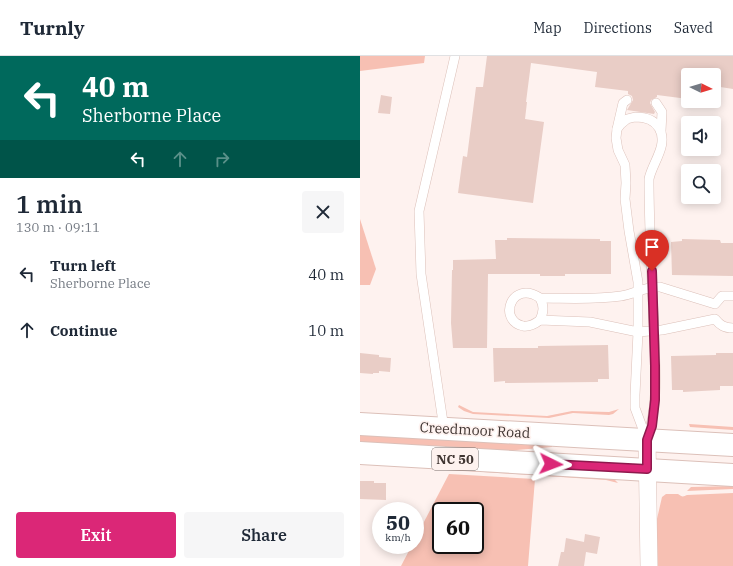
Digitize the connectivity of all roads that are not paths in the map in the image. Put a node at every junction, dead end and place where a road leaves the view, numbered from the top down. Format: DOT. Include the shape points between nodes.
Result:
graph roads {
  1 [pos="455,56"];
  2 [pos="627,100"];
  3 [pos="656,103"];
  4 [pos="617,129"];
  5 [pos="661,131"];
  6 [pos="652,286"];
  7 [pos="638,292"];
  8 [pos="733,296"];
  9 [pos="540,298"];
  10 [pos="715,304"];
  11 [pos="715,319"];
  12 [pos="540,320"];
  13 [pos="733,328"];
  14 [pos="654,330"];
  15 [pos="638,332"];
  16 [pos="360,424"];
  17 [pos="444,429"];
  18 [pos="647,440"];
  19 [pos="733,445"];
  20 [pos="360,453"];
  21 [pos="647,469"];
  22 [pos="733,475"];
  23 [pos="649,566"];
  1 -- 17 [label="lane" via="419,211 421,274"];
  2 -- 4 [label="lane" via="623,102"];
  3 -- 5 [label="lane" via="662,112"];
  4 -- 5 [label="lane" via="627,119 642,117 657,125"];
  4 -- 7 [label="lane" via="618,150 625,166 625,199"];
  5 -- 6 [label="lane" via="663,137 659,154 649,179"];
  6 -- 7 [label="lane"];
  6 -- 10 [label="lane"];
  6 -- 14 [label="lane"];
  7 -- 9 [label="lane" via="594,298"];
  7 -- 15 [label="lane"];
  8 -- 10 [label="lane" via="722,296"];
  9 -- 12 [label="lane" via="544,310"];
  9 -- 12 [label="lane" via="528,292 521,293 515,296 509,309 510,315 518,324 530,326"];
  10 -- 11 [label="lane"];
  11 -- 13 [label="lane" via="725,328"];
  11 -- 14 [label="lane"];
  12 -- 15 [label="lane" via="590,322"];
  14 -- 15 [label="lane"];
  14 -- 18 [label="lane" via="655,412"];
  15 -- 18 [label="lane" via="635,408"];
  16 -- 17 [label="main road, Creedmoor Road / NC 50"];
  17 -- 18 [label="main road, Creedmoor Road / NC 50"];
  18 -- 19 [label="main road, Creedmoor Road / NC 50"];
  18 -- 21 [label="street"];
  20 -- 21 [label="main road, NC 50"];
  21 -- 22 [label="main road, NC 50"];
  21 -- 23 [label="street"];
}
